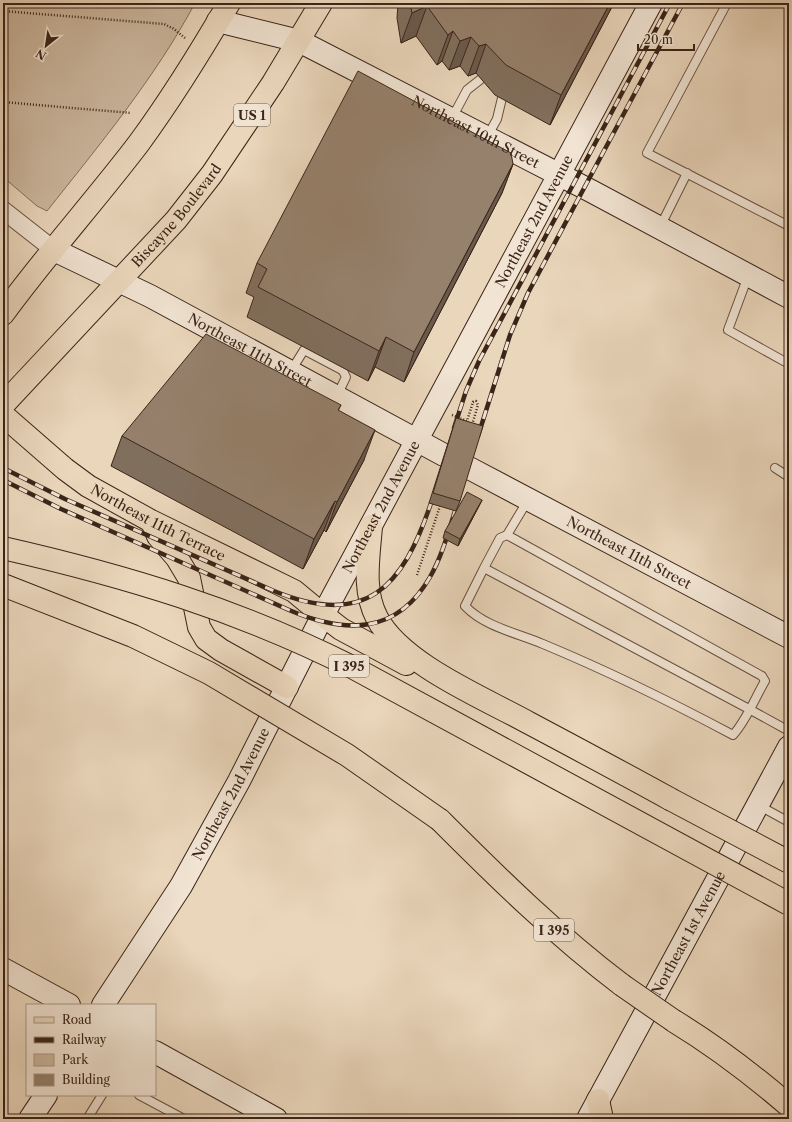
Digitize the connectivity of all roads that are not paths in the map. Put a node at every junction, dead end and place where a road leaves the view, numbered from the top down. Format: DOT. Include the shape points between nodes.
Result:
graph roads {
  1 [pos="229,3"];
  2 [pos="321,3"];
  3 [pos="651,3"];
  4 [pos="727,3"];
  5 [pos="218,22"];
  6 [pos="299,41"];
  7 [pos="481,79"];
  8 [pos="502,98"];
  9 [pos="451,120"];
  10 [pos="486,138"];
  11 [pos="687,173"];
  12 [pos="558,175"];
  13 [pos="3,210"];
  14 [pos="789,226"];
  15 [pos="659,228"];
  16 [pos="54,250"];
  17 [pos="749,276"];
  18 [pos="118,280"];
  19 [pos="789,297"];
  20 [pos="3,314"];
  21 [pos="789,364"];
  22 [pos="3,405"];
  23 [pos="3,415"];
  24 [pos="416,440"];
  25 [pos="444,455"];
  26 [pos="469,468"];
  27 [pos="774,468"];
  28 [pos="789,476"];
  29 [pos="528,499"];
  30 [pos="151,521"];
  31 [pos="371,526"];
  32 [pos="507,535"];
  33 [pos="3,548"];
  34 [pos="484,568"];
  35 [pos="3,585"];
  36 [pos="323,615"];
  37 [pos="789,637"];
  38 [pos="442,676"];
  39 [pos="287,687"];
  40 [pos="749,709"];
  41 [pos="789,731"];
  42 [pos="789,747"];
  43 [pos="758,805"];
  44 [pos="789,822"];
  45 [pos="789,862"];
  46 [pos="789,904"];
  47 [pos="8,975"];
  48 [pos="67,1004"];
  49 [pos="105,1004"];
  50 [pos="156,1053"];
  51 [pos="45,1096"];
  52 [pos="101,1096"];
  53 [pos="141,1096"];
  54 [pos="789,1106"];
  55 [pos="600,1110"];
  56 [pos="30,1119"];
  57 [pos="87,1119"];
  58 [pos="184,1119"];
  59 [pos="276,1119"];
  60 [pos="588,1119"];
  1 -- 5 [label="main road"];
  2 -- 6 [label="main road, Biscayne Boulevard / US 1"];
  3 -- 12 [label="street, Northeast 2nd Avenue"];
  4 -- 11 [label="lane" via="647,153"];
  5 -- 6 [label="street, Northeast 10th Street"];
  5 -- 16 [label="main road" via="161,112"];
  6 -- 9 [label="street, Northeast 10th Street"];
  6 -- 18 [label="main road, Biscayne Boulevard / US 1" via="212,174 176,220"];
  7 -- 9 [label="lane" via="467,90"];
  8 -- 10 [label="lane" via="497,119"];
  9 -- 10 [label="street, Northeast 10th Street"];
  10 -- 12 [label="street, Northeast 10th Street"];
  11 -- 14 [label="lane"];
  11 -- 15 [label="lane"];
  12 -- 15 [label="street, Northeast 10th Street"];
  12 -- 24 [label="street, Northeast 2nd Avenue"];
  13 -- 16 [label="street"];
  15 -- 17 [label="street, Northeast 10th Street"];
  16 -- 18 [label="street, Northeast 11th Street"];
  16 -- 20 [label="main road"];
  17 -- 19 [label="street, Northeast 10th Street"];
  17 -- 21 [label="lane" via="728,330"];
  18 -- 22 [label="main road, Biscayne Boulevard / US 1"];
  18 -- 24 [label="street, Northeast 11th Street"];
  23 -- 30 [label="main road, Northeast 11th Terrace" via="76,478"];
  24 -- 25 [label="street, Northeast 11th Street"];
  24 -- 31 [label="street, Northeast 2nd Avenue"];
  26 -- 29 [label="street, Northeast 11th Street"];
  27 -- 28 [label="lane"];
  29 -- 32 [label="lane"];
  29 -- 37 [label="street, Northeast 11th Street"];
  30 -- 36 [label="main road, Northeast 11th Terrace" via="294,591"];
  30 -- 39 [label="main road" via="158,536 177,558 189,578 199,627 206,639 220,650"];
  31 -- 36 [label="street, Northeast 2nd Avenue"];
  31 -- 38 [label="main road" via="368,583 370,602 376,617 392,641"];
  32 -- 34 [label="lane" via="500,538"];
  32 -- 40 [label="lane" via="762,676 765,681"];
  33 -- 46 [label="main road, I 395, bridge" via="150,585 230,612 297,640"];
  34 -- 40 [label="lane"];
  34 -- 40 [label="lane" via="465,606 490,623 652,692 733,734"];
  35 -- 54 [label="main road, I 395, bridge" via="98,621 208,673 346,755 405,794 440,820 491,871 582,954 622,985 740,1065"];
  36 -- 38 [label="main road, Northeast 11th Terrace" via="341,629 411,667"];
  36 -- 39 [label="street, Northeast 2nd Avenue"];
  38 -- 45 [label="main road, bridge"];
  39 -- 49 [label="street, Northeast 2nd Avenue" via="184,881"];
  40 -- 41 [label="lane"];
  42 -- 43 [label="street, Northeast 1st Avenue"];
  43 -- 44 [label="lane"];
  43 -- 55 [label="street, Northeast 1st Avenue"];
  47 -- 48 [label="street"];
  50 -- 59 [label="street"];
  51 -- 56 [label="street"];
  52 -- 57 [label="lane"];
  53 -- 58 [label="lane"];
  55 -- 60 [label="street, Northeast 1st Avenue"];
}
